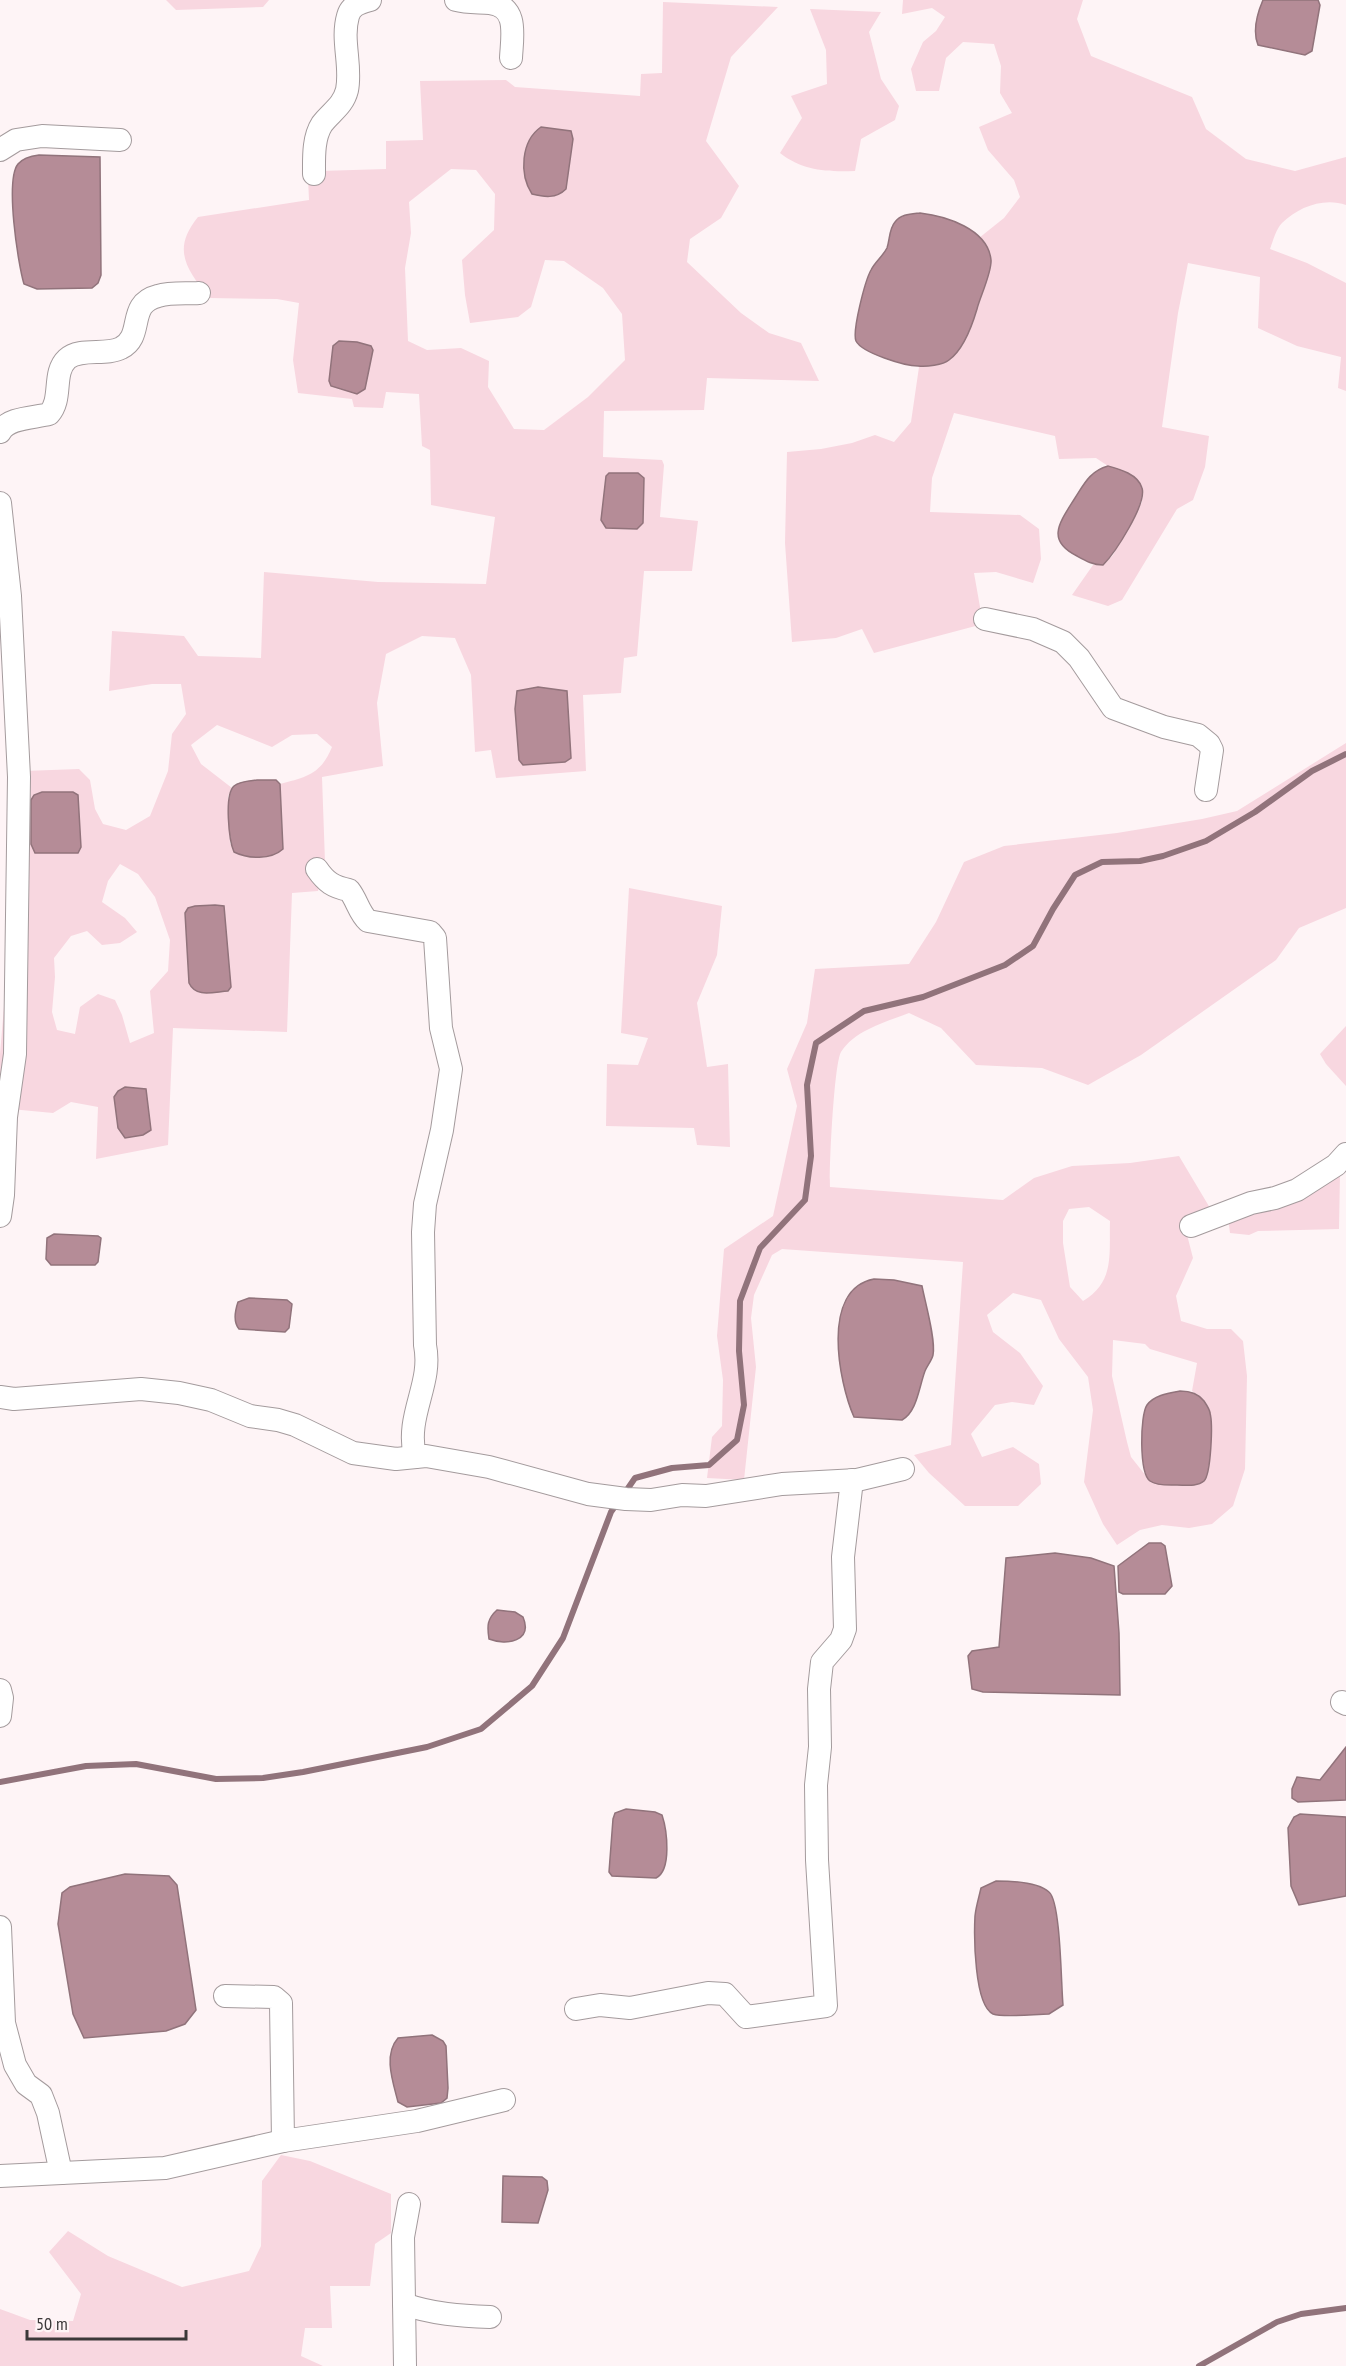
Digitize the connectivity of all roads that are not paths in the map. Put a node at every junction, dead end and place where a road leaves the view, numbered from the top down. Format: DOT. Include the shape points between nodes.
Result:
graph roads {
  1 [pos="370,0"];
  2 [pos="456,0"];
  3 [pos="511,58"];
  4 [pos="120,140"];
  5 [pos="0,150"];
  6 [pos="314,174"];
  7 [pos="199,293"];
  8 [pos="0,432"];
  9 [pos="0,503"];
  10 [pos="985,619"];
  11 [pos="1206,790"];
  12 [pos="317,869"];
  13 [pos="1346,1154"];
  14 [pos="0,1216"];
  15 [pos="1191,1226"];
  16 [pos="0,1397"];
  17 [pos="415,1457"];
  18 [pos="903,1468"];
  19 [pos="852,1480"];
  20 [pos="0,1690"];
  21 [pos="0,1716"];
  22 [pos="0,1927"];
  23 [pos="225,1996"];
  24 [pos="576,2009"];
  25 [pos="504,2100"];
  26 [pos="283,2141"];
  27 [pos="61,2173"];
  28 [pos="0,2176"];
  29 [pos="409,2204"];
  30 [pos="404,2304"];
  31 [pos="490,2317"];
  32 [pos="405,2366"];
  1 -- 6 [label="street" via="354,6 348,15 346,93 318,132"];
  2 -- 3 [label="street" via="491,3 507,10 512,24"];
  4 -- 5 [label="street" via="42,136 16,140"];
  7 -- 8 [label="street" via="149,299 137,314 128,344 67,359 60,375 57,402 49,414 3,426"];
  9 -- 14 [label="street" via="10,596 20,777 15,1054 6,1117"];
  10 -- 11 [label="street" via="1033,629 1063,642 1079,658 1113,708 1204,739 1212,750"];
  12 -- 17 [label="street" via="335,888 349,890 368,921 430,932 435,938 441,1028 451,1069 425,1204 428,1359 413,1423 411,1441"];
  13 -- 15 [label="street" via="1297,1190"];
  16 -- 17 [label="street" via="141,1389 179,1393 211,1400 250,1416 295,1425 352,1453 396,1460"];
  17 -- 19 [label="street" via="489,1467 588,1494 626,1500 706,1496 782,1484"];
  18 -- 19 [label="street"];
  19 -- 24 [label="street" via="843,1557 845,1629 841,1640 822,1662 819,1689 817,1860 826,2006 746,2017 725,1994 708,1993 630,2008"];
  20 -- 21 [label="street"];
  22 -- 27 [label="street" via="4,2023 15,2065 26,2084 41,2095 48,2113"];
  23 -- 26 [label="street" via="274,1997 281,2002"];
  25 -- 26 [label="street" via="417,2121"];
  26 -- 27 [label="street" via="165,2168"];
  27 -- 28 [label="street"];
  29 -- 30 [label="street" via="403,2237"];
  30 -- 31 [label="street" via="458,2316"];
  30 -- 32 [label="street"];
}
